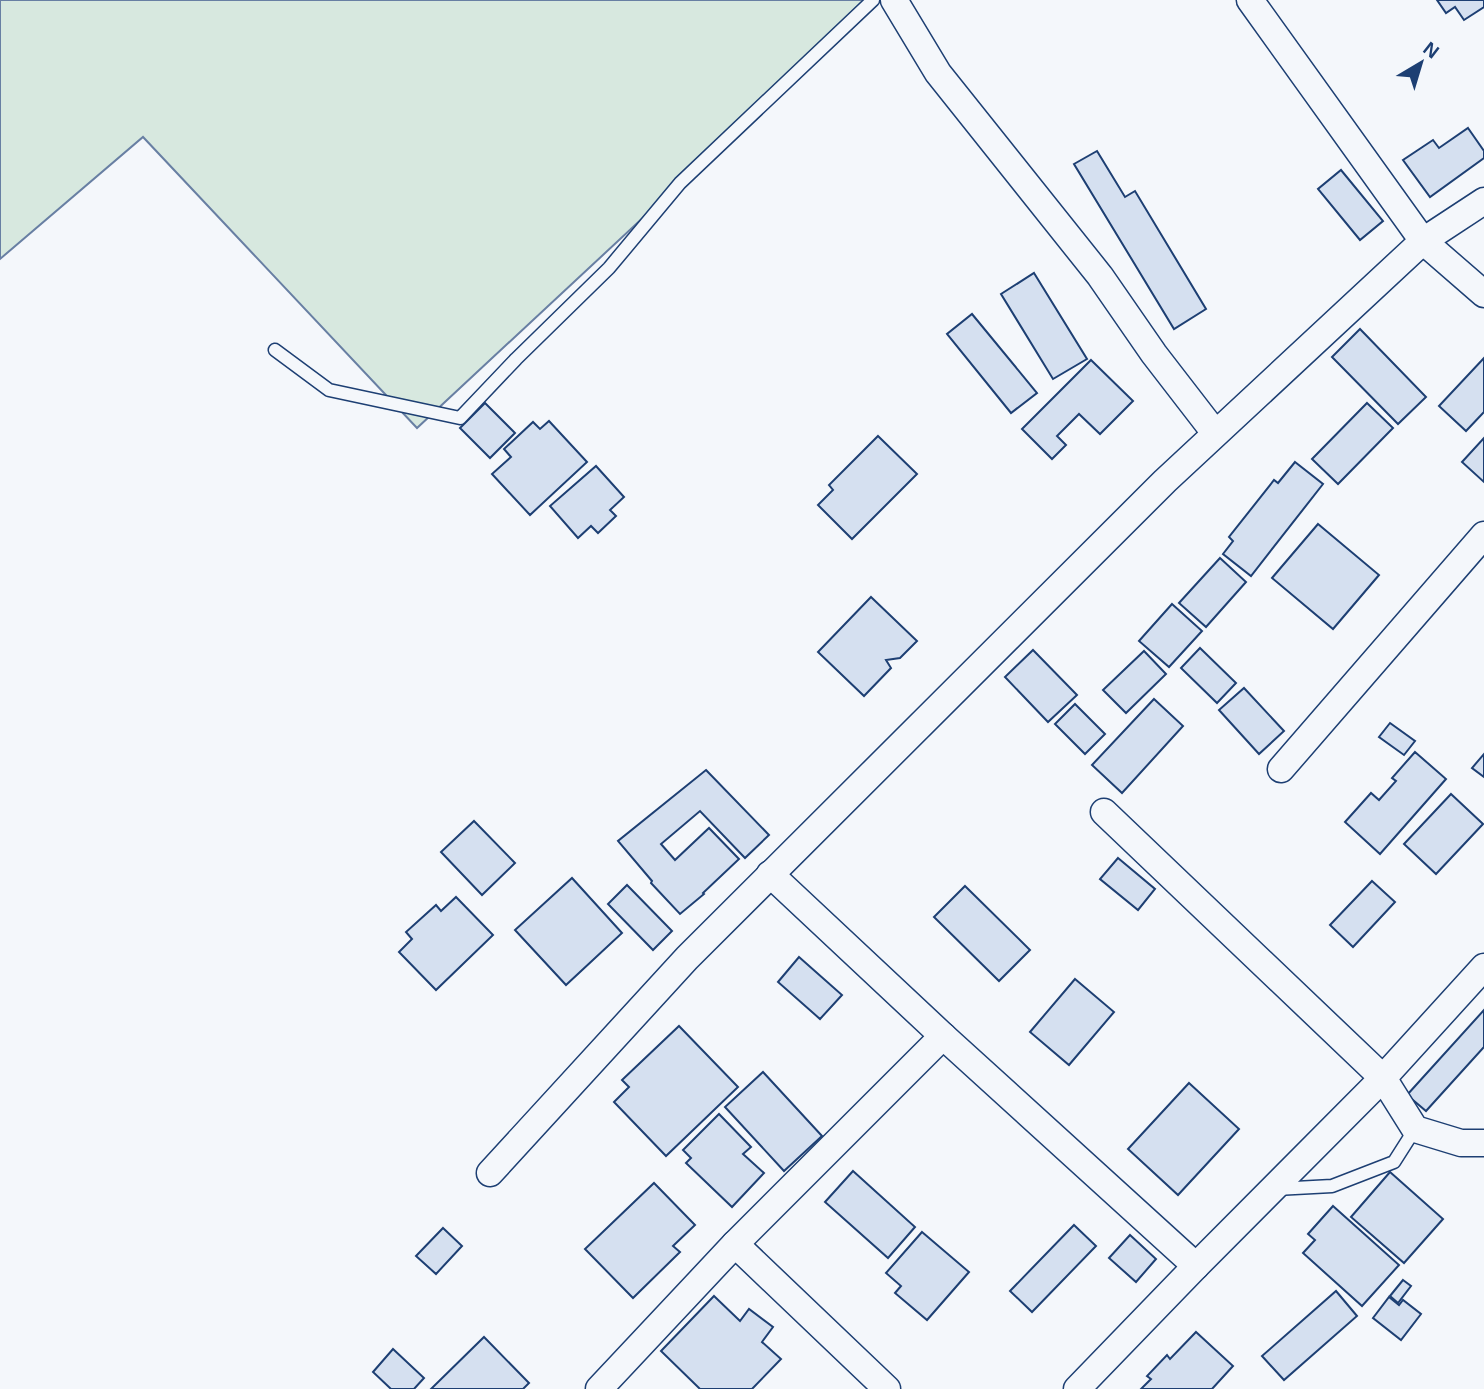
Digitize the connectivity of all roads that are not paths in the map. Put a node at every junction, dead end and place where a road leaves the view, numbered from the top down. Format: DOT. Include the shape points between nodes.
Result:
graph roads {
  1 [pos="873,0"];
  2 [pos="894,0"];
  3 [pos="1250,0"];
  4 [pos="1484,201"];
  5 [pos="1423,241"];
  6 [pos="1484,294"];
  7 [pos="275,350"];
  8 [pos="1215,433"];
  9 [pos="1484,535"];
  10 [pos="1281,769"];
  11 [pos="1104,812"];
  12 [pos="770,874"];
  13 [pos="1484,967"];
  14 [pos="943,1036"];
  15 [pos="1384,1077"];
  16 [pos="1415,1129"];
  17 [pos="1484,1143"];
  18 [pos="490,1173"];
  19 [pos="1272,1189"];
  20 [pos="735,1244"];
  21 [pos="1196,1266"];
  22 [pos="599,1389"];
  23 [pos="887,1389"];
  24 [pos="1077,1389"];
  1 -- 7 [label="lane" via="680,183 610,268 460,418 329,390"];
  2 -- 8 [label="street" via="938,74 1100,276"];
  3 -- 5 [label="street"];
  4 -- 5 [label="street"];
  5 -- 6 [label="street"];
  5 -- 8 [label="street"];
  8 -- 12 [label="street"];
  9 -- 10 [label="street"];
  11 -- 15 [label="street"];
  12 -- 14 [label="street"];
  12 -- 18 [label="street"];
  13 -- 15 [label="street"];
  14 -- 20 [label="street"];
  14 -- 21 [label="street"];
  15 -- 16 [label="street"];
  15 -- 19 [label="street"];
  16 -- 17 [label="street" via="1461,1143"];
  16 -- 19 [label="lane" via="1394,1162 1332,1186"];
  19 -- 21 [label="street"];
  20 -- 22 [label="street"];
  20 -- 23 [label="street"];
  21 -- 24 [label="street"];
}
